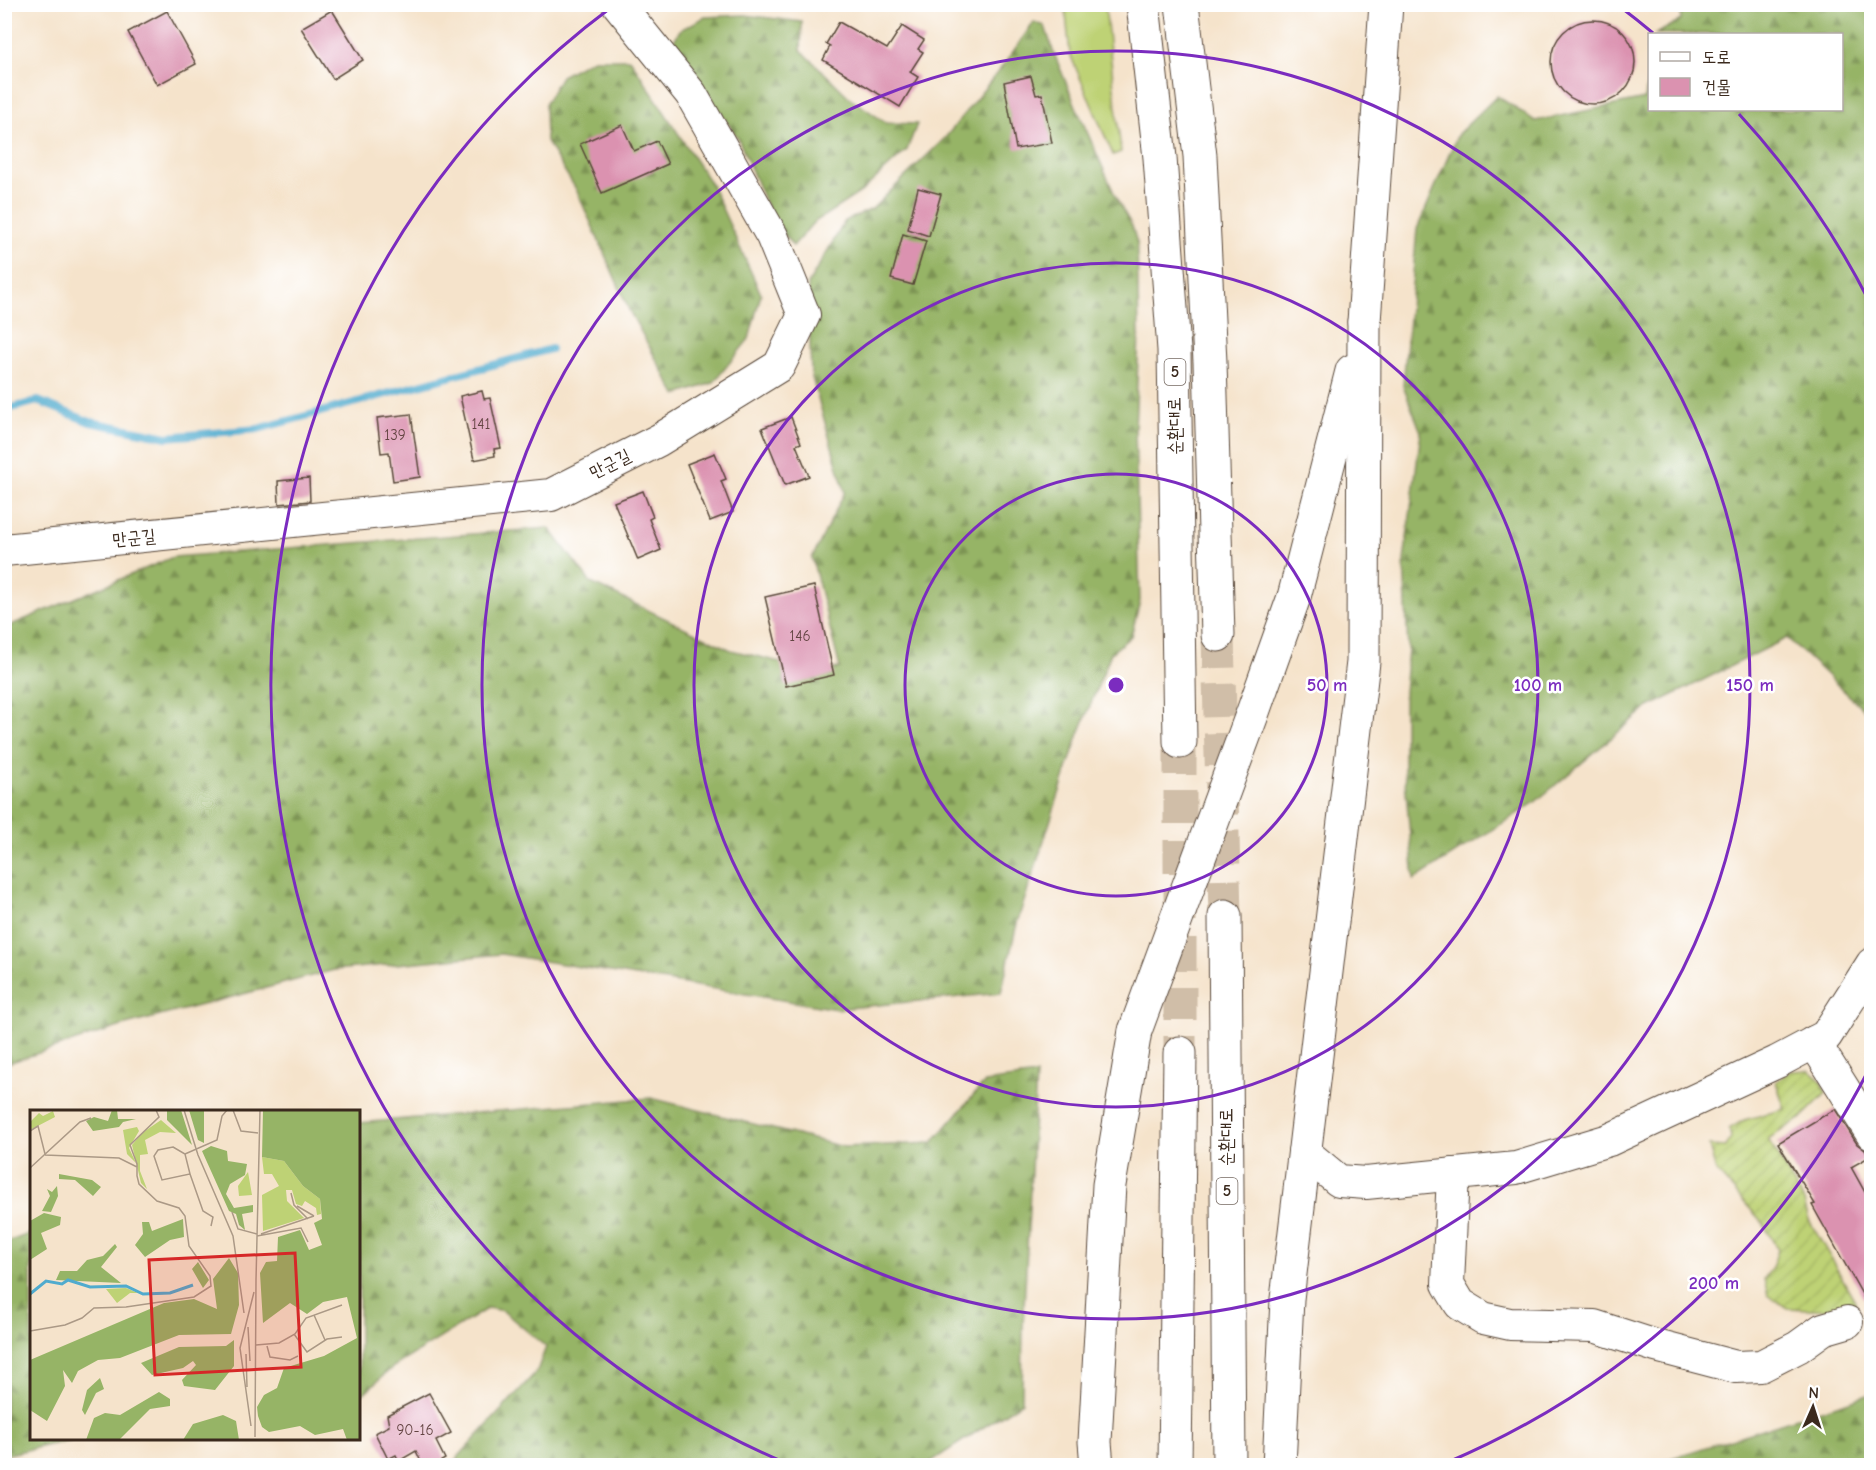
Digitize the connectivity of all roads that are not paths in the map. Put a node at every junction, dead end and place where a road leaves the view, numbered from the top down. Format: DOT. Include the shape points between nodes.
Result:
graph roads {
  1 [pos="618,4"];
  2 [pos="1143,4"];
  3 [pos="1182,4"];
  4 [pos="1386,4"];
  5 [pos="1364,322"];
  6 [pos="4,550"];
  7 [pos="1218,635"];
  8 [pos="1180,742"];
  9 [pos="1225,916"];
  10 [pos="1872,964"];
  11 [pos="1814,1042"];
  12 [pos="1180,1053"];
  13 [pos="1872,1134"];
  14 [pos="1304,1152"];
  15 [pos="1453,1174"];
  16 [pos="1847,1322"];
  17 [pos="1097,1466"];
  18 [pos="1176,1466"];
  19 [pos="1229,1466"];
  20 [pos="1279,1466"];
  1 -- 6 [label="street, 만군길" via="691,94 772,236 804,315 779,366 659,440 551,495"];
  2 -- 8 [label="main road, 순환대로 / 5" via="1160,158 1174,350"];
  3 -- 7 [label="main road, 순환대로 / 5" via="1200,156"];
  4 -- 5 [label="main road"];
  5 -- 14 [label="main road" via="1363,662"];
  5 -- 17 [label="main road, bridge" via="1294,597 1135,1031 1109,1185 1095,1442"];
  9 -- 19 [label="main road, 순환대로 / 5"];
  10 -- 11 [label="street" via="1826,1036"];
  11 -- 13 [label="street"];
  11 -- 15 [label="street" via="1609,1140 1516,1168"];
  12 -- 18 [label="main road"];
  14 -- 15 [label="street" via="1339,1181 1366,1183"];
  14 -- 20 [label="main road" via="1287,1299"];
  15 -- 16 [label="street" via="1448,1284 1460,1304 1483,1318 1510,1324 1594,1326 1736,1367 1761,1366 1823,1329"];
}
